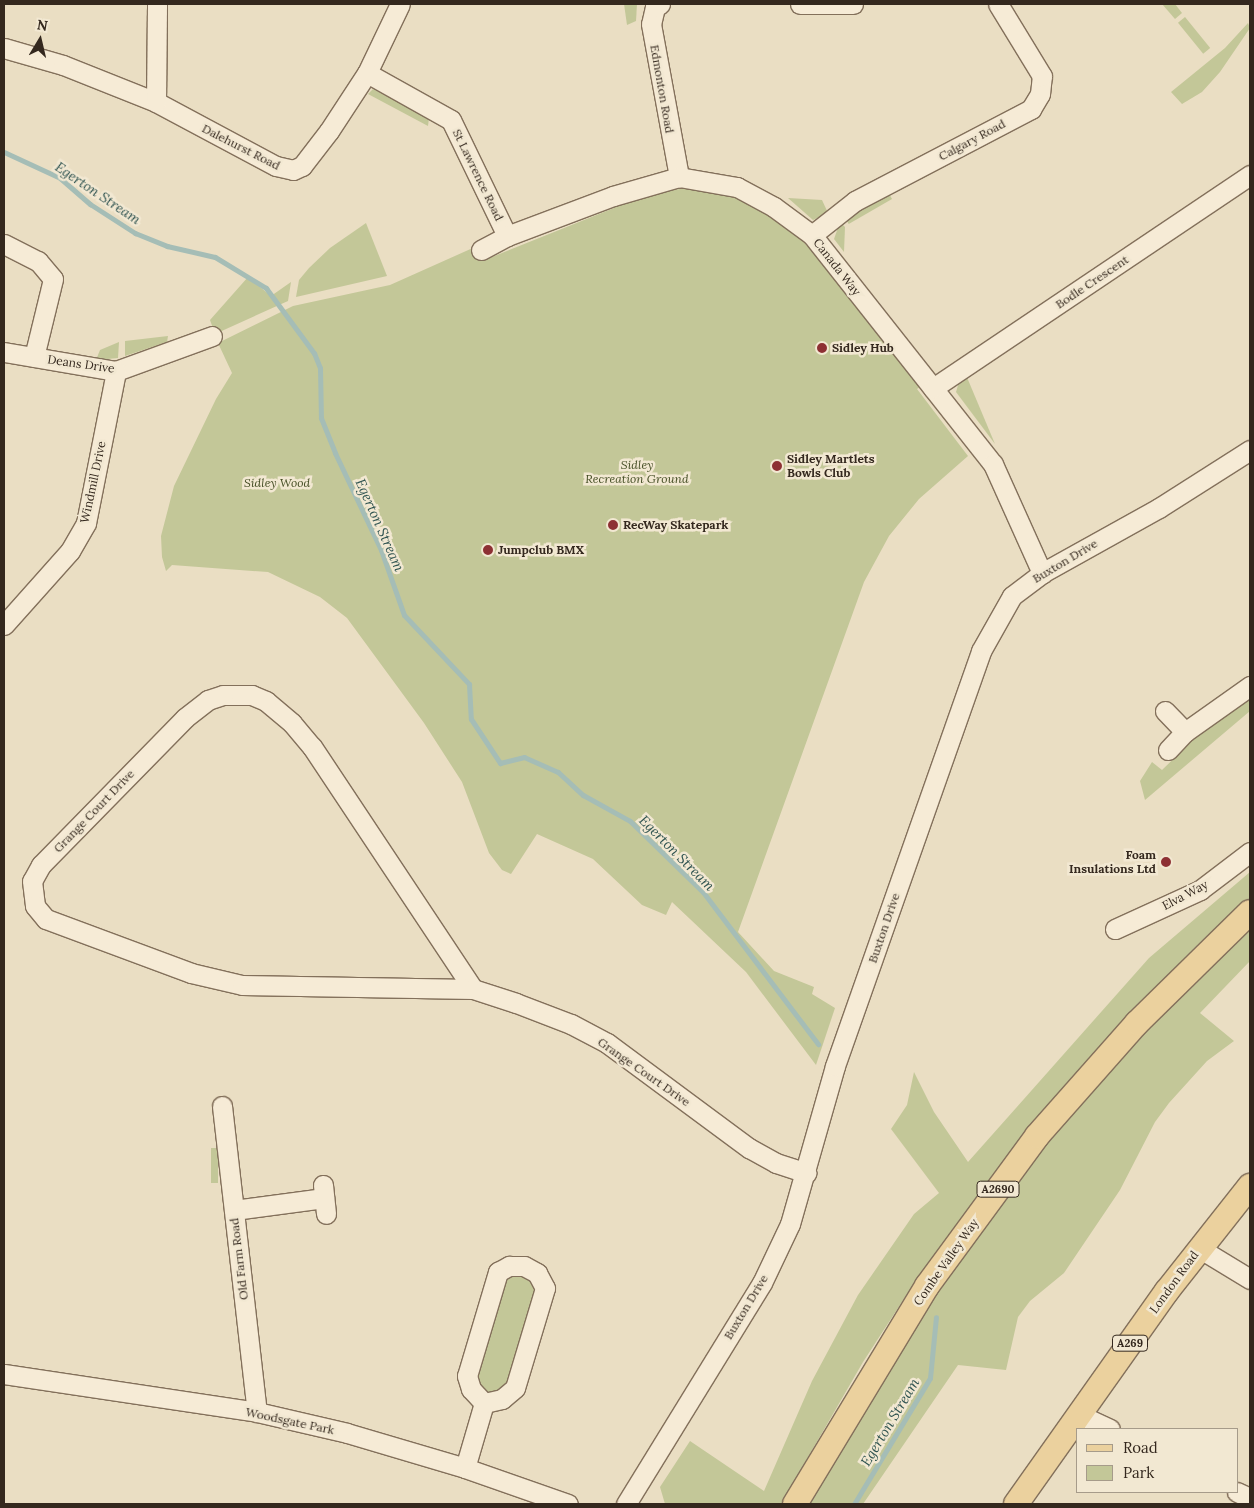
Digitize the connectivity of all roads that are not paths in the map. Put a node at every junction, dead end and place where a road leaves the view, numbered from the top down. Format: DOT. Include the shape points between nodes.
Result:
graph roads {
  1 [pos="157,4"];
  2 [pos="400,4"];
  3 [pos="660,4"];
  4 [pos="800,4"];
  5 [pos="853,4"];
  6 [pos="998,4"];
  7 [pos="4,48"];
  8 [pos="367,73"];
  9 [pos="156,102"];
  10 [pos="1250,175"];
  11 [pos="679,177"];
  12 [pos="812,235"];
  13 [pos="507,236"];
  14 [pos="4,244"];
  15 [pos="481,250"];
  16 [pos="212,336"];
  17 [pos="4,352"];
  18 [pos="34,357"];
  19 [pos="116,371"];
  20 [pos="933,388"];
  21 [pos="1250,450"];
  22 [pos="1042,573"];
  23 [pos="4,625"];
  24 [pos="1250,686"];
  25 [pos="1165,711"];
  26 [pos="1185,732"];
  27 [pos="1168,750"];
  28 [pos="1250,852"];
  29 [pos="1250,912"];
  30 [pos="1115,929"];
  31 [pos="473,989"];
  32 [pos="222,1106"];
  33 [pos="806,1173"];
  34 [pos="1250,1186"];
  35 [pos="324,1199"];
  36 [pos="234,1210"];
  37 [pos="1199,1248"];
  38 [pos="1250,1279"];
  39 [pos="4,1374"];
  40 [pos="484,1403"];
  41 [pos="257,1412"];
  42 [pos="1078,1414"];
  43 [pos="1108,1428"];
  44 [pos="465,1468"];
  45 [pos="568,1504"];
  46 [pos="626,1504"];
  47 [pos="795,1504"];
  48 [pos="1016,1504"];
  1 -- 9 [label="street"];
  2 -- 8 [label="street, Dalehurst Road"];
  3 -- 11 [label="street, Edmonton Road" via="655,8 651,24"];
  4 -- 5 [label="street"];
  6 -- 12 [label="street, Calgary Road" via="1042,76 1040,94 1031,109 855,202"];
  7 -- 9 [label="street, Dalehurst Road" via="63,65"];
  8 -- 9 [label="street, Dalehurst Road" via="329,131 302,166 293,170 276,166"];
  8 -- 13 [label="street, St Lawrence Road" via="451,120"];
  10 -- 20 [label="street, Bodle Crescent"];
  11 -- 12 [label="street, Canada Way" via="737,187 774,207"];
  11 -- 13 [label="street, Canada Way" via="613,196"];
  12 -- 20 [label="street, Canada Way"];
  13 -- 15 [label="street, Canada Way"];
  14 -- 18 [label="street" via="38,261 53,278"];
  16 -- 19 [label="street, Deans Drive"];
  17 -- 18 [label="street, Deans Drive"];
  18 -- 19 [label="street, Deans Drive"];
  19 -- 23 [label="street, Windmill Drive" via="86,523 70,551"];
  20 -- 22 [label="street, Canada Way" via="993,464"];
  21 -- 22 [label="street, Buxton Drive" via="1159,508"];
  22 -- 33 [label="street, Buxton Drive" via="1012,596 981,651 835,1066"];
  24 -- 26 [label="street"];
  25 -- 26 [label="street"];
  26 -- 27 [label="street"];
  28 -- 30 [label="street, Elva Way" via="1200,890"];
  29 -- 47 [label="main road, Combe Valley Way / A2690" via="1137,1023 1037,1136 927,1286"];
  31 -- 31 [label="street, Grange Court Drive" via="242,985 191,973 46,919 35,906 32,881 41,865 185,718 208,700 223,695 252,695 266,701 292,723 312,747"];
  31 -- 33 [label="street, Grange Court Drive" via="570,1024 607,1043 749,1148 776,1163"];
  32 -- 36 [label="street, Old Farm Road"];
  33 -- 46 [label="street, Buxton Drive" via="790,1224 762,1283"];
  34 -- 37 [label="main road, London Road / A269"];
  35 -- 36 [label="street"];
  36 -- 41 [label="street, Old Farm Road"];
  37 -- 38 [label="street"];
  37 -- 42 [label="main road, London Road / A269"];
  39 -- 41 [label="street, Woodsgate Park"];
  40 -- 40 [label="street" via="472,1389 467,1376 498,1272 509,1266 524,1266 538,1273 544,1288 542,1297 515,1388 502,1399"];
  40 -- 44 [label="street"];
  41 -- 44 [label="street, Woodsgate Park" via="347,1433"];
  42 -- 43 [label="street"];
  42 -- 48 [label="main road, London Road / A269"];
  44 -- 45 [label="street, Woodsgate Park"];
}
